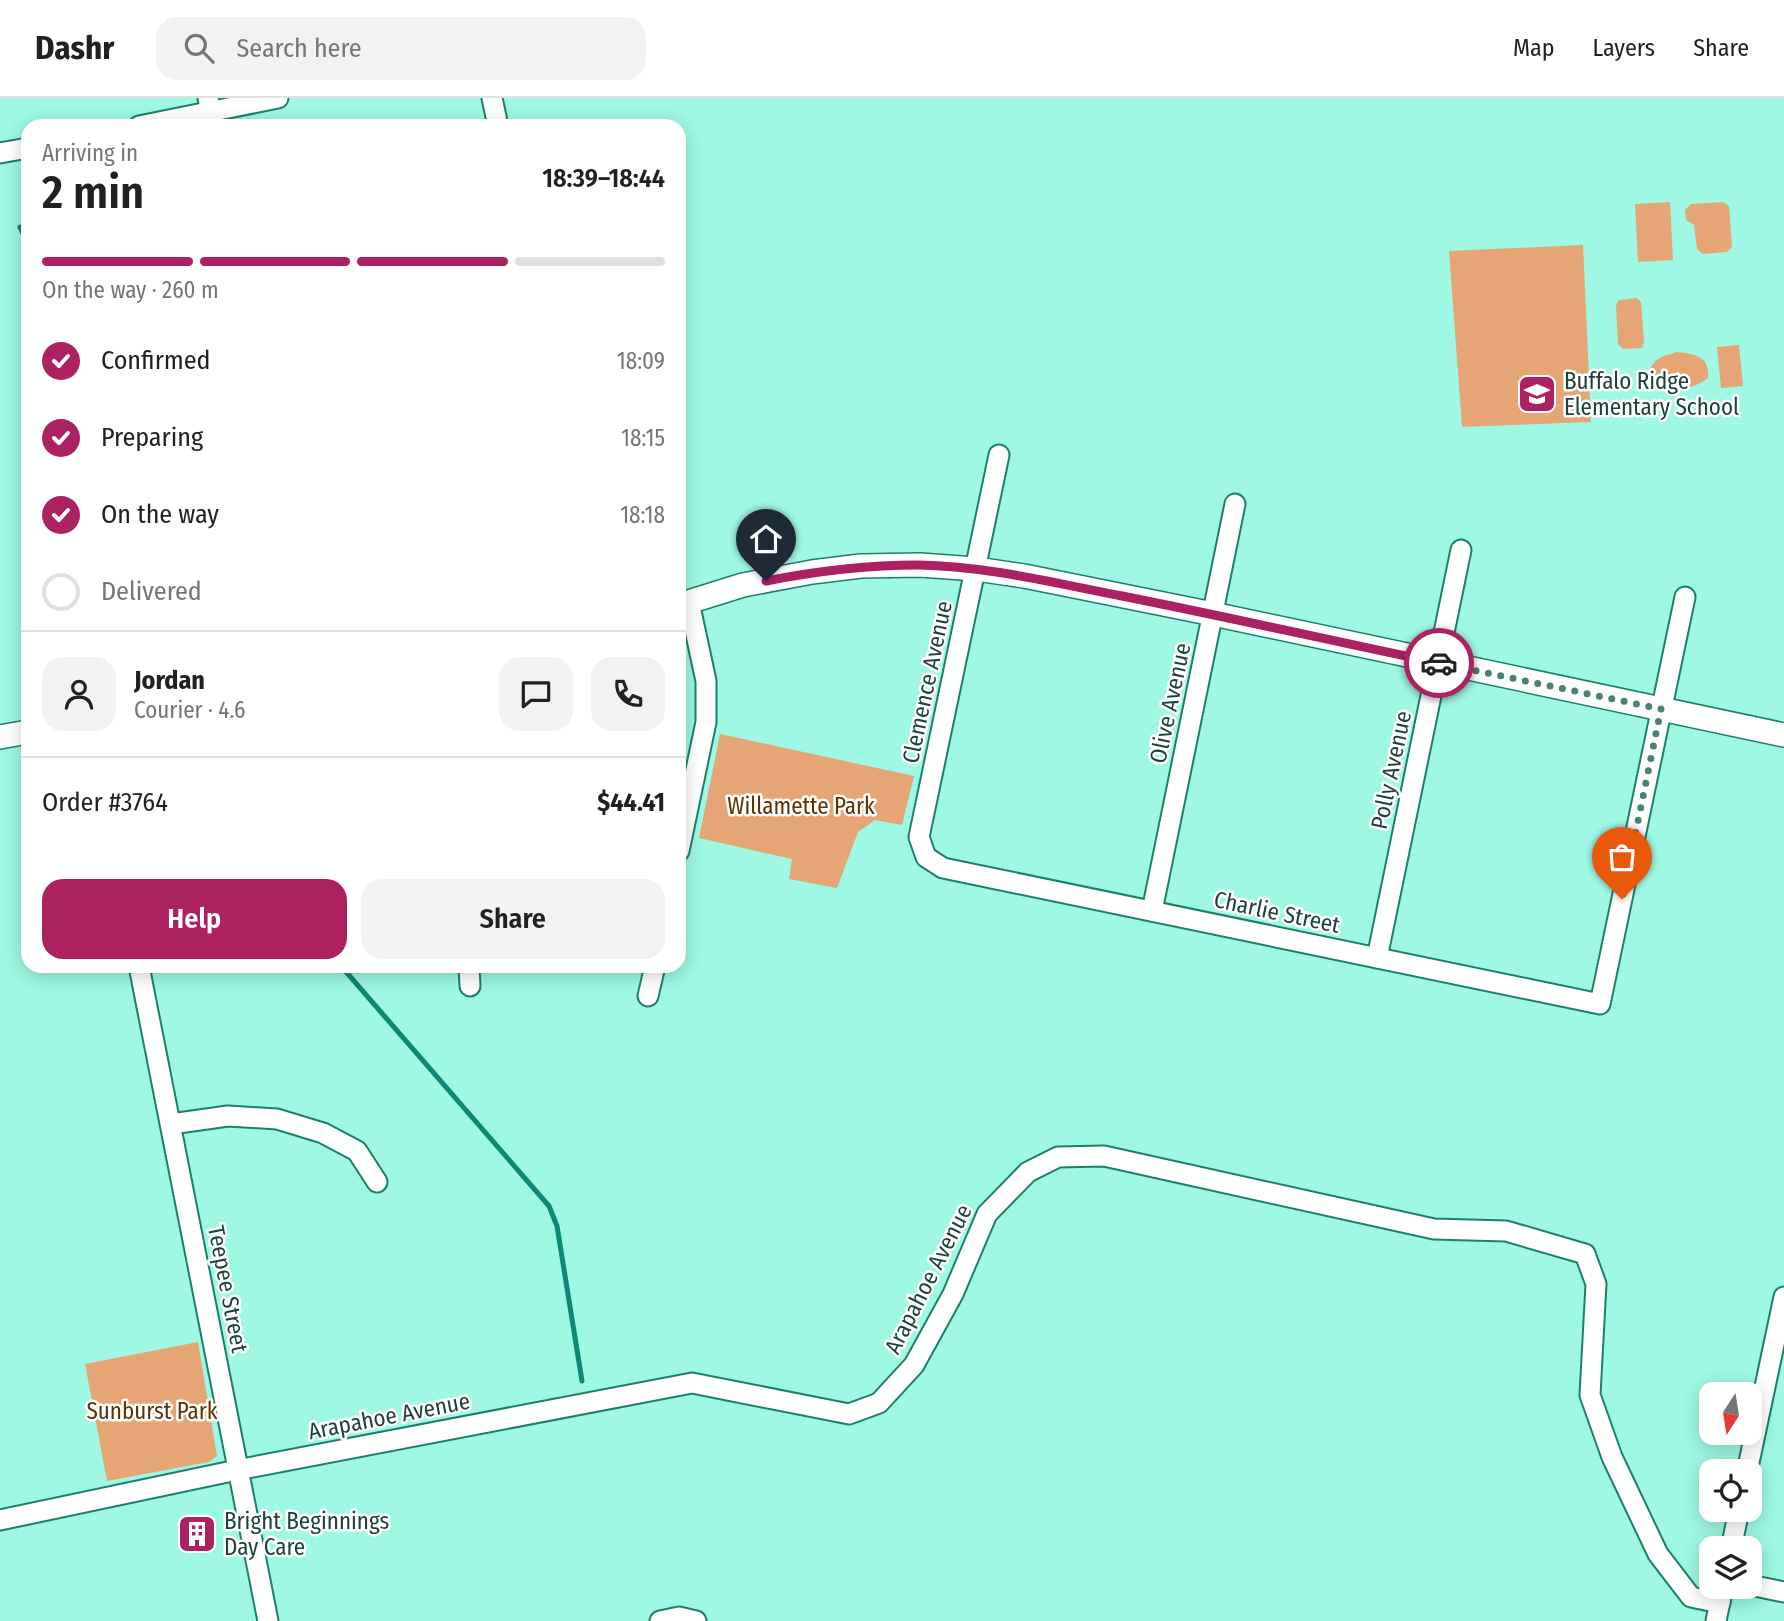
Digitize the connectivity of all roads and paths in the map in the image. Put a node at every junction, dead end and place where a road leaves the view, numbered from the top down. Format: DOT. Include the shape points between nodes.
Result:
graph roads {
  1 [pos="278,98"];
  2 [pos="492,98"];
  3 [pos="211,112"];
  4 [pos="175,119"];
  5 [pos="496,119"];
  6 [pos="21,149"];
  7 [pos="0,153"];
  8 [pos="999,455"];
  9 [pos="1235,505"];
  10 [pos="1461,550"];
  11 [pos="976,569"];
  12 [pos="1685,597"];
  13 [pos="686,602"];
  14 [pos="686,610"];
  15 [pos="1213,614"];
  16 [pos="1438,663"];
  17 [pos="1661,709"];
  18 [pos="21,733"];
  19 [pos="1784,735"];
  20 [pos="0,737"];
  21 [pos="686,818"];
  22 [pos="943,868"];
  23 [pos="1152,911"];
  24 [pos="1377,958"];
  25 [pos="140,973"];
  26 [pos="469,973"];
  27 [pos="653,973"];
  28 [pos="470,986"];
  29 [pos="648,996"];
  30 [pos="171,1124"];
  31 [pos="377,1182"];
  32 [pos="1784,1297"];
  33 [pos="1750,1459"];
  34 [pos="237,1470"];
  35 [pos="0,1520"];
  36 [pos="1762,1587"];
  37 [pos="1784,1591"];
  38 [pos="1720,1604"];
  39 [pos="268,1621"];
  40 [pos="660,1621"];
  41 [pos="696,1621"];
  1 -- 3 [label="street"];
  2 -- 5 [label="street"];
  3 -- 4 [label="street"];
  6 -- 7 [label="street"];
  8 -- 11 [label="street, Clemence Avenue"];
  9 -- 15 [label="street, Olive Avenue"];
  10 -- 16 [label="street, Polly Avenue"];
  11 -- 13 [label="street" via="861,566 743,585"];
  11 -- 15 [label="street"];
  11 -- 22 [label="street, Clemence Avenue" via="919,836 926,857"];
  12 -- 17 [label="street"];
  14 -- 21 [label="street" via="706,681 706,722"];
  15 -- 16 [label="street"];
  15 -- 23 [label="street, Olive Avenue"];
  16 -- 17 [label="street"];
  16 -- 24 [label="street, Polly Avenue"];
  17 -- 19 [label="street"];
  17 -- 24 [label="street, Charlie Street" via="1600,1004"];
  18 -- 20 [label="street"];
  22 -- 23 [label="street, Charlie Street"];
  23 -- 24 [label="street, Charlie Street"];
  25 -- 30 [label="street, Teepee Street"];
  26 -- 28 [label="street"];
  27 -- 29 [label="street"];
  30 -- 31 [label="street" via="228,1115 277,1119 323,1133 357,1151"];
  30 -- 34 [label="street, Teepee Street"];
  32 -- 33 [label="street"];
  34 -- 35 [label="street, Arapahoe Avenue"];
  34 -- 38 [label="street, Arapahoe Avenue" via="692,1384 849,1414 879,1403 915,1365 988,1214 1028,1172 1058,1157 1104,1156 1434,1229 1506,1231 1585,1254 1596,1284 1590,1395 1612,1457 1658,1554 1690,1597"];
  34 -- 39 [label="street, Teepee Street"];
  36 -- 37 [label="street"];
  40 -- 41 [label="street" via="679,1617"];
}
